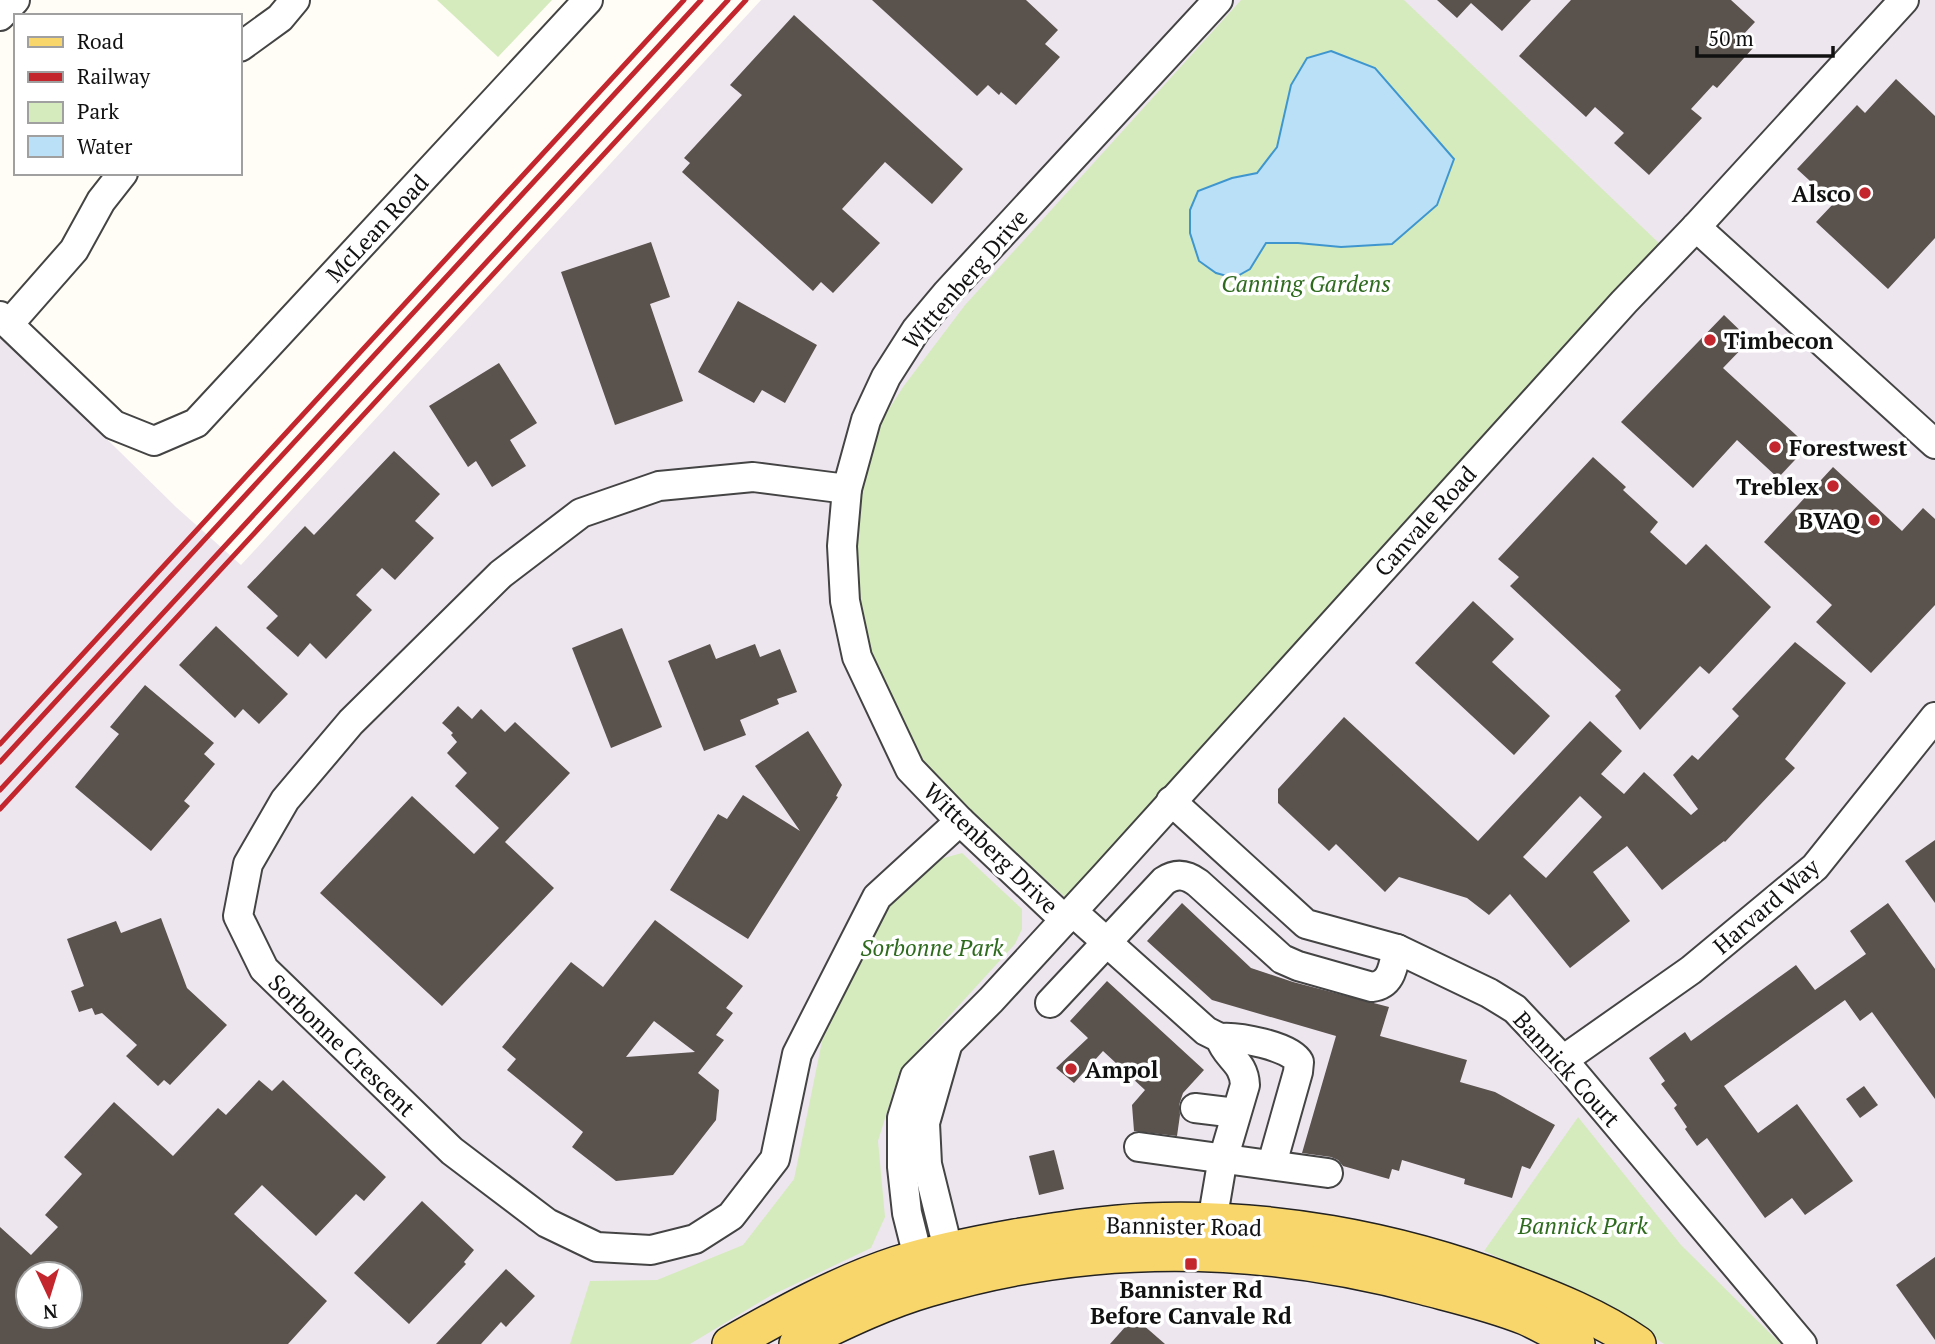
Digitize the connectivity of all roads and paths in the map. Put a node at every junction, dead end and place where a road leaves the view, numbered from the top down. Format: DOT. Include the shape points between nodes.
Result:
graph roads {
  1 [pos="15,0"];
  2 [pos="295,0"];
  3 [pos="588,0"];
  4 [pos="1217,0"];
  5 [pos="1903,0"];
  6 [pos="0,16"];
  7 [pos="242,46"];
  8 [pos="121,175"];
  9 [pos="1696,226"];
  10 [pos="4,320"];
  11 [pos="1935,444"];
  12 [pos="847,489"];
  13 [pos="1935,717"];
  14 [pos="1171,802"];
  15 [pos="960,821"];
  16 [pos="1069,916"];
  17 [pos="1106,942"];
  18 [pos="1398,949"];
  19 [pos="1050,1003"];
  20 [pos="1220,1038"];
  21 [pos="1563,1060"];
  22 [pos="1195,1108"];
  23 [pos="1236,1112"];
  24 [pos="1139,1147"];
  25 [pos="1223,1157"];
  26 [pos="1272,1164"];
  27 [pos="1328,1173"];
  28 [pos="1212,1222"];
  29 [pos="937,1270"];
  30 [pos="730,1344"];
  31 [pos="797,1344"];
  32 [pos="1577,1344"];
  33 [pos="1638,1344"];
  34 [pos="1802,1344"];
  1 -- 6 [label="street"];
  2 -- 7 [label="street" via="280,18"];
  3 -- 10 [label="street, McLean Road" via="197,423 155,441 114,425"];
  4 -- 12 [label="street, Wittenberg Drive" via="916,330 866,420"];
  5 -- 9 [label="street, Canvale Road"];
  8 -- 10 [label="street" via="74,250"];
  9 -- 11 [label="street"];
  9 -- 14 [label="street, Canvale Road"];
  12 -- 15 [label="street, Wittenberg Drive" via="842,546 845,601 857,657 910,769"];
  12 -- 15 [label="street, Sorbonne Crescent" via="753,477 659,486 581,513 501,574 351,722 279,810 248,864 238,916 264,969 452,1151 547,1223 597,1247 651,1250 695,1240 731,1216 775,1159 797,1054 877,897"];
  13 -- 21 [label="street, Harvard Way" via="1815,867 1691,970"];
  14 -- 16 [label="street, Canvale Road"];
  14 -- 18 [label="street, Bannick Court" via="1306,924"];
  15 -- 16 [label="street, Wittenberg Drive"];
  16 -- 17 [label="street, Wittenberg Drive"];
  16 -- 29 [label="street, Canvale Road" via="915,1076 902,1118 903,1178 907,1213"];
  17 -- 18 [label="street" via="1164,881 1181,875 1198,883 1282,959 1298,966 1381,986 1388,981"];
  17 -- 19 [label="street"];
  17 -- 20 [label="street, Wittenberg Drive" via="1206,1031"];
  18 -- 21 [label="street, Bannick Court" via="1515,1009"];
  20 -- 23 [label="street" via="1245,1074"];
  20 -- 26 [label="street" via="1234,1036 1297,1057 1298,1072"];
  21 -- 34 [label="street, Bannick Court"];
  22 -- 23 [label="street"];
  23 -- 25 [label="street"];
  24 -- 25 [label="street"];
  25 -- 26 [label="street"];
  25 -- 28 [label="street"];
  26 -- 27 [label="street"];
  28 -- 29 [label="main road, Bannister Road" via="1072,1227"];
  28 -- 33 [label="main road, Bannister Road" via="1370,1240 1470,1267 1538,1293"];
  29 -- 30 [label="main road, Bannister Road" via="875,1272"];
  29 -- 31 [label="main road, Bannister Road" via="883,1306"];
  29 -- 32 [label="main road, Bannister Road" via="1173,1252 1297,1260 1364,1271 1460,1296 1526,1318"];
}
